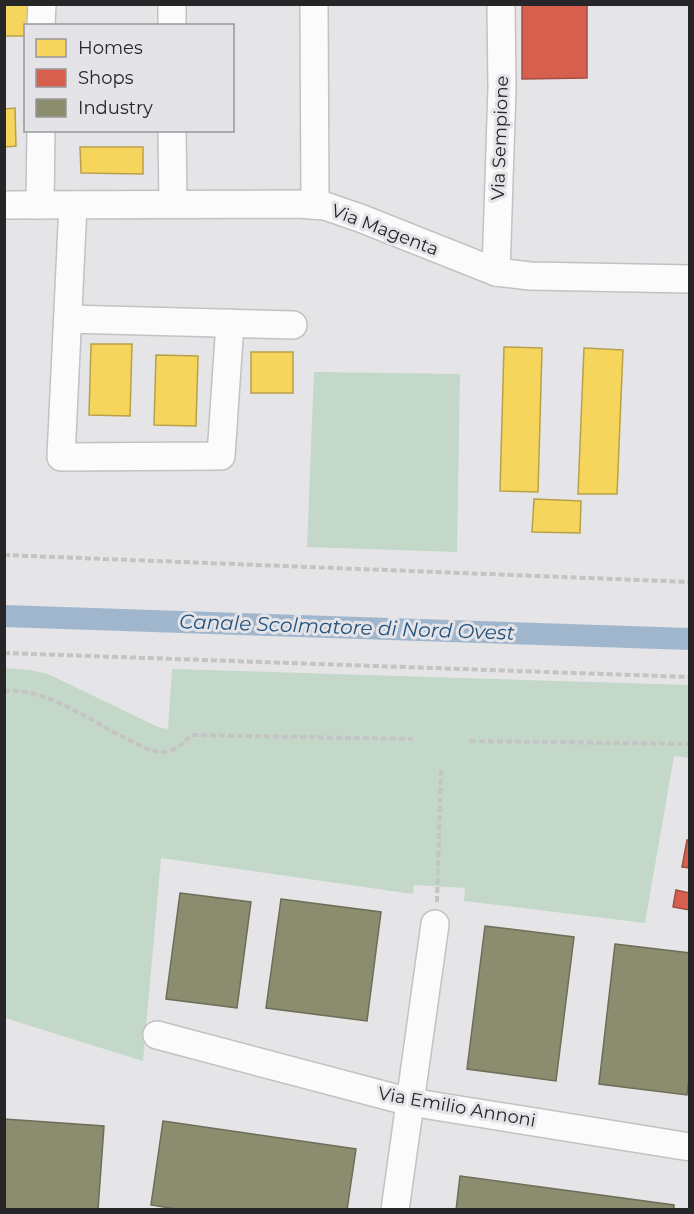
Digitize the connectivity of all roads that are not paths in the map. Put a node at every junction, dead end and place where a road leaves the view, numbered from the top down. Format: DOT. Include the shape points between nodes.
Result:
graph roads {
  1 [pos="42,4"];
  2 [pos="172,4"];
  3 [pos="314,4"];
  4 [pos="501,4"];
  5 [pos="41,24"];
  6 [pos="172,24"];
  7 [pos="40,132"];
  8 [pos="172,132"];
  9 [pos="173,203"];
  10 [pos="4,205"];
  11 [pos="40,205"];
  12 [pos="73,205"];
  13 [pos="315,205"];
  14 [pos="496,272"];
  15 [pos="690,279"];
  16 [pos="68,319"];
  17 [pos="230,323"];
  18 [pos="293,325"];
  19 [pos="435,924"];
  20 [pos="157,1035"];
  21 [pos="410,1102"];
  22 [pos="690,1147"];
  23 [pos="395,1209"];
  1 -- 5 [label="street"];
  2 -- 6 [label="street"];
  3 -- 13 [label="street"];
  4 -- 14 [label="street, Via Sempione"];
  7 -- 11 [label="street"];
  8 -- 9 [label="street"];
  9 -- 12 [label="street, Via Magenta"];
  9 -- 13 [label="street, Via Magenta"];
  10 -- 11 [label="street, Via Magenta"];
  11 -- 12 [label="street, Via Magenta"];
  12 -- 16 [label="street"];
  13 -- 14 [label="street, Via Magenta" via="360,218"];
  14 -- 15 [label="street, Via Magenta"];
  16 -- 17 [label="street"];
  16 -- 17 [label="street" via="61,457 221,456"];
  17 -- 18 [label="street"];
  19 -- 21 [label="street"];
  20 -- 21 [label="street, Via Emilio Annoni"];
  21 -- 22 [label="street, Via Emilio Annoni"];
  21 -- 23 [label="street"];
}
